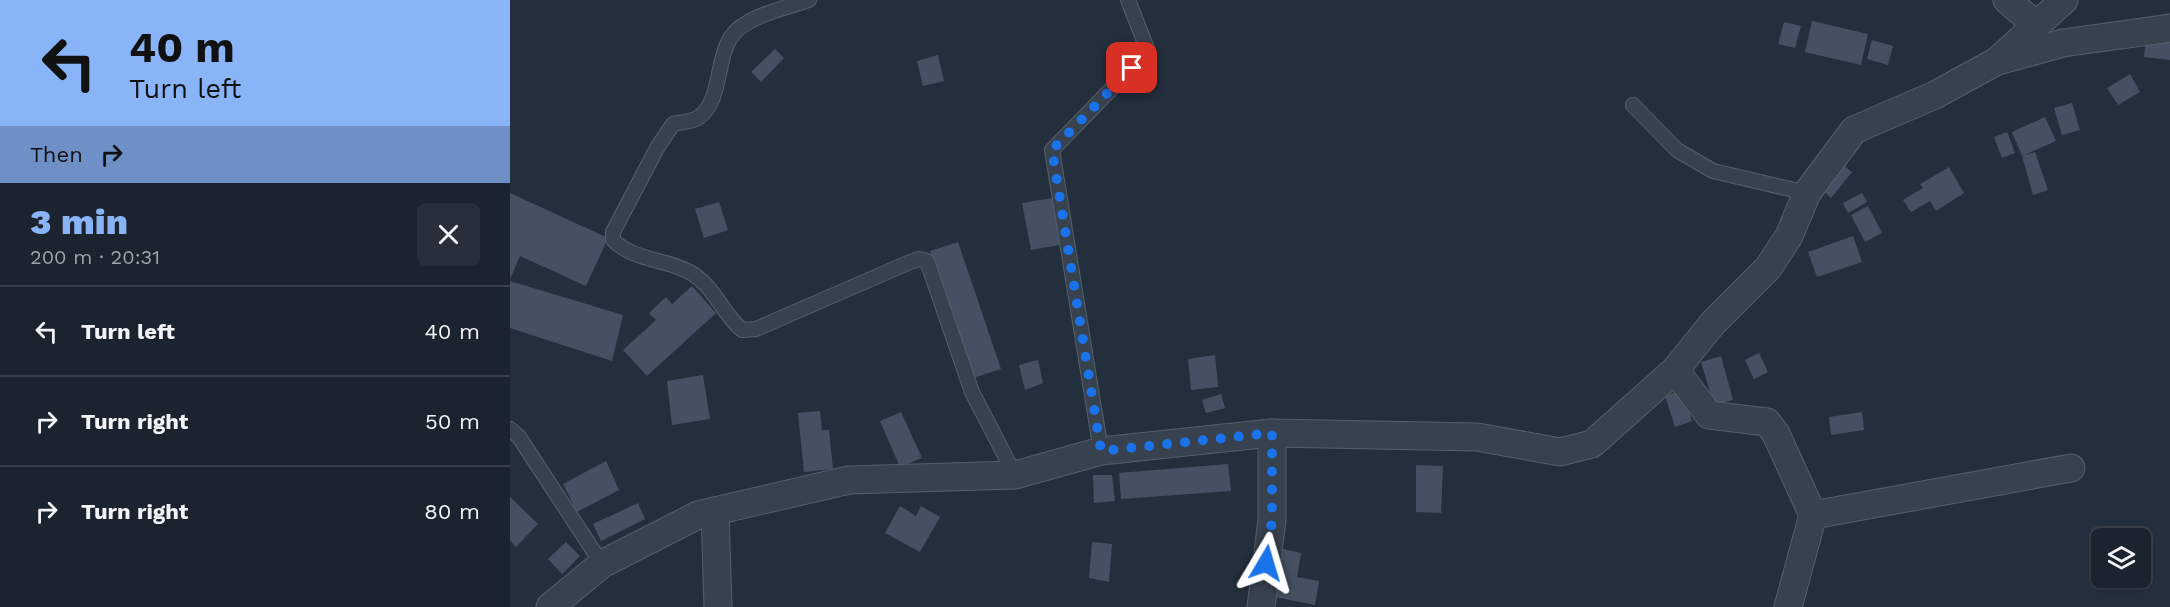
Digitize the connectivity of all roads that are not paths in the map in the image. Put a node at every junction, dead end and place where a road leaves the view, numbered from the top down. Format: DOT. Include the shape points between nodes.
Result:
graph roads {
  1 [pos="809,0"];
  2 [pos="1128,0"];
  3 [pos="2007,0"];
  4 [pos="2064,0"];
  5 [pos="2035,24"];
  6 [pos="2170,28"];
  7 [pos="1997,61"];
  8 [pos="1633,105"];
  9 [pos="1807,193"];
  10 [pos="1675,370"];
  11 [pos="510,429"];
  12 [pos="1272,433"];
  13 [pos="1101,451"];
  14 [pos="2071,468"];
  15 [pos="1015,475"];
  16 [pos="715,511"];
  17 [pos="1813,515"];
  18 [pos="602,564"];
  19 [pos="550,607"];
  20 [pos="718,607"];
  21 [pos="1261,607"];
  22 [pos="1788,607"];
  1 -- 15 [label="lane" via="748,22 727,42 707,111 697,119 673,124 629,201 613,232 613,240 627,250 693,274 720,300 742,330 756,329 910,262 927,261 972,392"];
  2 -- 13 [label="lane" via="1148,51 1052,150"];
  3 -- 5 [label="street"];
  4 -- 5 [label="street"];
  5 -- 7 [label="street"];
  6 -- 7 [label="street" via="2063,43"];
  7 -- 9 [label="street" via="1935,95 1854,130"];
  8 -- 9 [label="lane" via="1677,150 1713,171"];
  9 -- 10 [label="street" via="1789,236 1768,268 1713,323"];
  10 -- 12 [label="street" via="1592,444 1560,452 1477,437"];
  10 -- 17 [label="street" via="1709,415 1767,422"];
  11 -- 18 [label="lane" via="519,436"];
  12 -- 13 [label="street"];
  12 -- 21 [label="street" via="1272,520"];
  13 -- 15 [label="street"];
  14 -- 17 [label="street"];
  15 -- 16 [label="street" via="849,480"];
  16 -- 18 [label="street" via="698,515"];
  16 -- 20 [label="street"];
  17 -- 22 [label="street"];
  18 -- 19 [label="street"];
}
